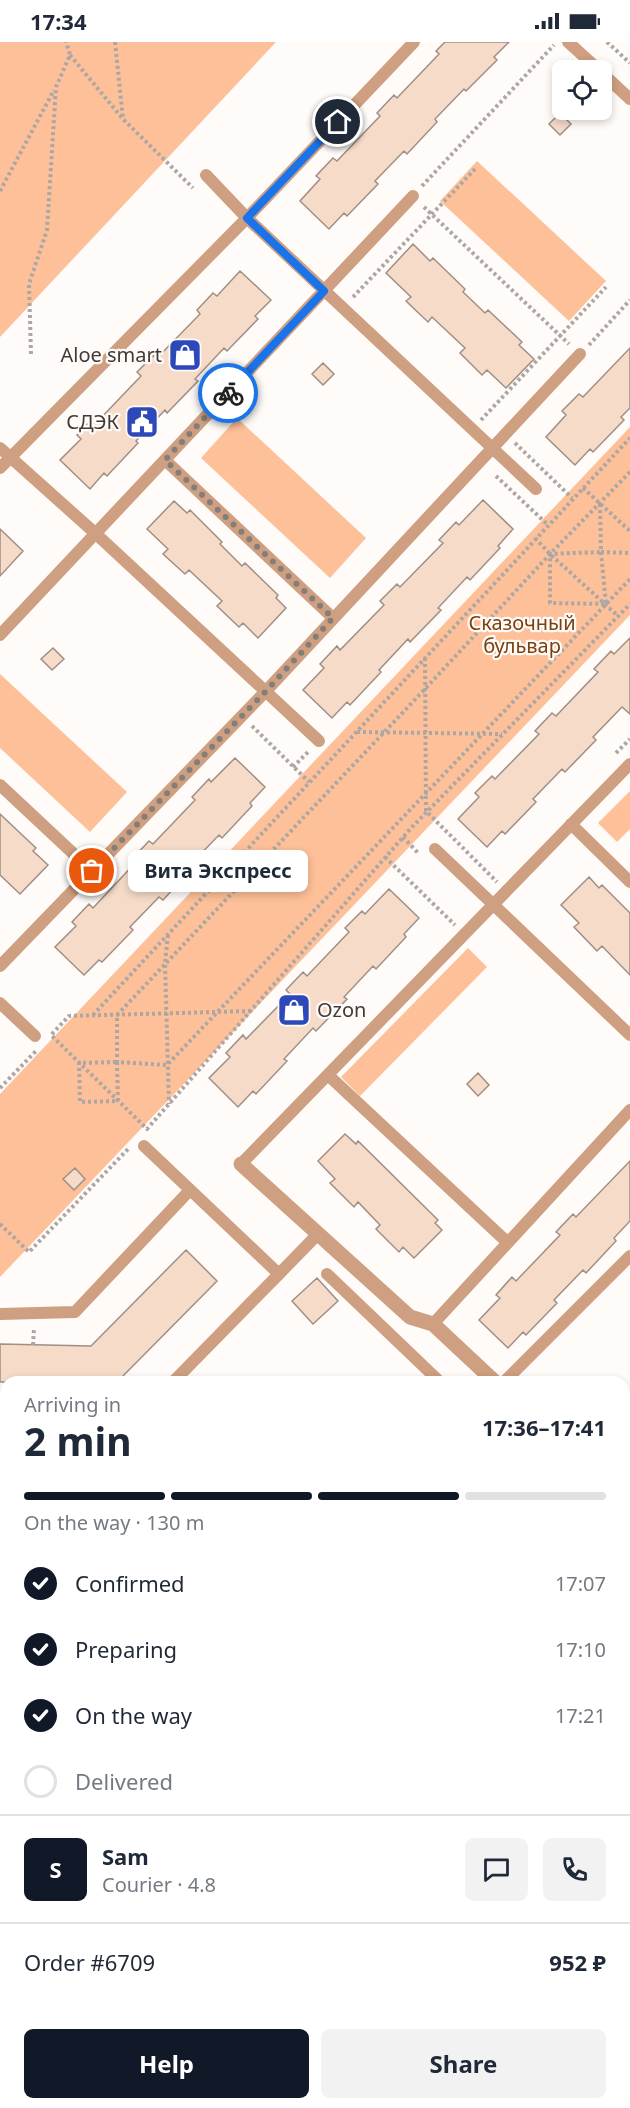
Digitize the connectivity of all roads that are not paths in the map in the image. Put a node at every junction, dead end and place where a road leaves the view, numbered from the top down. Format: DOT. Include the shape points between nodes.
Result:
graph roads {
  1 [pos="414,42"];
  2 [pos="568,42"];
  3 [pos="587,60"];
  4 [pos="612,83"];
  5 [pos="630,99"];
  6 [pos="206,175"];
  7 [pos="413,196"];
  8 [pos="247,218"];
  9 [pos="324,291"];
  10 [pos="580,354"];
  11 [pos="0,448"];
  12 [pos="493,449"];
  13 [pos="10,458"];
  14 [pos="165,460"];
  15 [pos="0,468"];
  16 [pos="536,489"];
  17 [pos="95,533"];
  18 [pos="333,618"];
  19 [pos="0,635"];
  20 [pos="266,691"];
  21 [pos="319,741"];
  22 [pos="630,764"];
  23 [pos="0,785"];
  24 [pos="571,824"];
  25 [pos="435,849"];
  26 [pos="92,871"];
  27 [pos="630,882"];
  28 [pos="493,904"];
  29 [pos="0,966"];
  30 [pos="0,1003"];
  31 [pos="630,1035"];
  32 [pos="35,1036"];
  33 [pos="328,1075"];
  34 [pos="630,1110"];
  35 [pos="139,1143"];
  36 [pos="241,1164"];
  37 [pos="190,1190"];
  38 [pos="318,1234"];
  39 [pos="507,1242"];
  40 [pos="630,1256"];
  41 [pos="279,1274"];
  42 [pos="327,1274"];
  43 [pos="0,1314"];
  44 [pos="433,1324"];
  45 [pos="179,1376"];
  46 [pos="434,1376"];
  47 [pos="489,1376"];
  48 [pos="510,1376"];
  1 -- 8 [label="lane"];
  2 -- 3 [label="lane"];
  4 -- 5 [label="lane"];
  6 -- 8 [label="lane"];
  7 -- 9 [label="lane"];
  8 -- 9 [label="lane"];
  8 -- 13 [label="lane"];
  9 -- 12 [label="lane"];
  9 -- 14 [label="lane"];
  10 -- 12 [label="lane"];
  11 -- 13 [label="lane"];
  12 -- 16 [label="lane"];
  12 -- 18 [label="lane"];
  13 -- 15 [label="lane"];
  13 -- 17 [label="lane"];
  14 -- 17 [label="lane"];
  14 -- 18 [label="lane"];
  17 -- 19 [label="lane"];
  17 -- 20 [label="lane"];
  18 -- 20 [label="lane"];
  20 -- 21 [label="lane"];
  20 -- 26 [label="lane"];
  22 -- 24 [label="lane"];
  23 -- 26 [label="lane"];
  24 -- 27 [label="lane"];
  24 -- 28 [label="lane"];
  25 -- 28 [label="lane"];
  26 -- 29 [label="lane"];
  28 -- 31 [label="lane"];
  28 -- 33 [label="lane"];
  30 -- 32 [label="lane"];
  33 -- 36 [label="lane"];
  33 -- 39 [label="lane"];
  34 -- 39 [label="lane"];
  35 -- 37 [label="lane"];
  36 -- 38 [label="street"];
  37 -- 41 [label="lane"];
  37 -- 43 [label="lane" via="75,1312"];
  38 -- 41 [label="lane"];
  38 -- 44 [label="street" via="410,1317"];
  39 -- 44 [label="lane"];
  40 -- 48 [label="lane"];
  41 -- 45 [label="lane"];
  42 -- 46 [label="lane"];
  44 -- 47 [label="street"];
}
